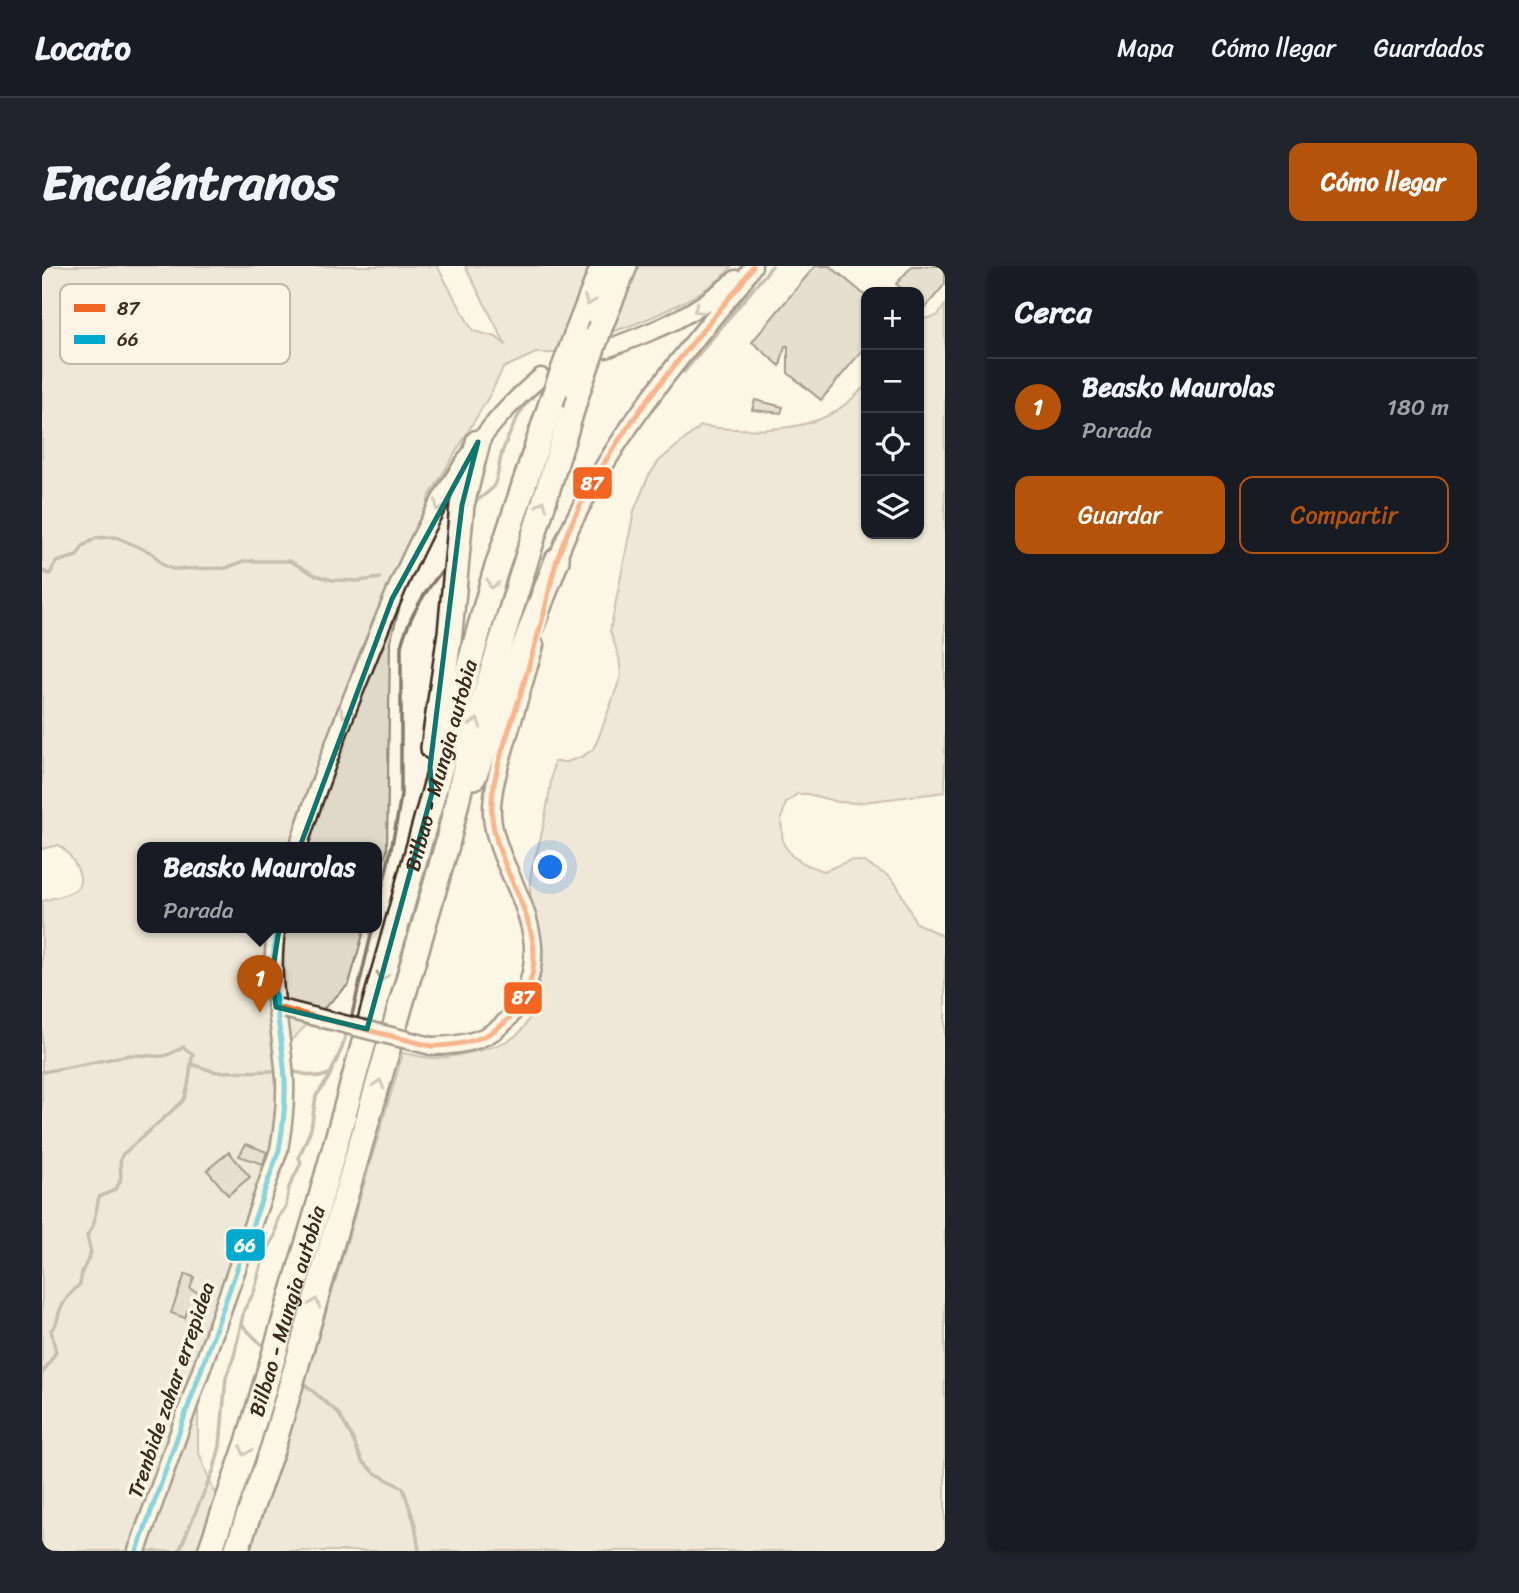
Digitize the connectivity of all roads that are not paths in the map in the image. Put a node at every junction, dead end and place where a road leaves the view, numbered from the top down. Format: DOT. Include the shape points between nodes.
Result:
graph roads {
  1 [pos="603,266"];
  2 [pos="625,266"];
  3 [pos="752,266"];
  4 [pos="606,349"];
  5 [pos="541,377"];
  6 [pos="478,442"];
  7 [pos="557,560"];
  8 [pos="432,793"];
  9 [pos="300,842"];
  10 [pos="447,845"];
  11 [pos="276,933"];
  12 [pos="276,1007"];
  13 [pos="137,1551"];
  14 [pos="210,1551"];
  15 [pos="236,1551"];
  1 -- 8 [label="highway, Bilbao - Mungia autobia, one-way, bridge" via="551,403 494,576"];
  10 -- 2 [label="highway, Bilbao - Mungia autobia, one-way, bridge" via="472,737 578,391"];
  3 -- 4 [label="street, one-way" via="698,310"];
  3 -- 7 [label="street" via="615,446"];
  5 -- 6 [label="street" via="502,412"];
  6 -- 8 [label="highway" via="462,505 450,633 430,767"];
  6 -- 9 [label="street, one-way" via="440,502 392,599 343,718"];
  7 -- 10 [label="highway"];
  7 -- 12 [label="street, bridge" via="500,763 492,816 496,839 533,938 535,957 526,993 505,1024 471,1042 431,1046"];
  8 -- 14 [label="highway, Bilbao - Mungia autobia, one-way" via="315,1219"];
  15 -- 10 [label="highway, Bilbao - Mungia autobia, one-way" via="273,1447"];
  11 -- 12 [label="street, Trenbide zahar errepidea" via="272,975"];
  12 -- 13 [label="street, Trenbide zahar errepidea" via="285,1082 284,1124 271,1177"];
}
